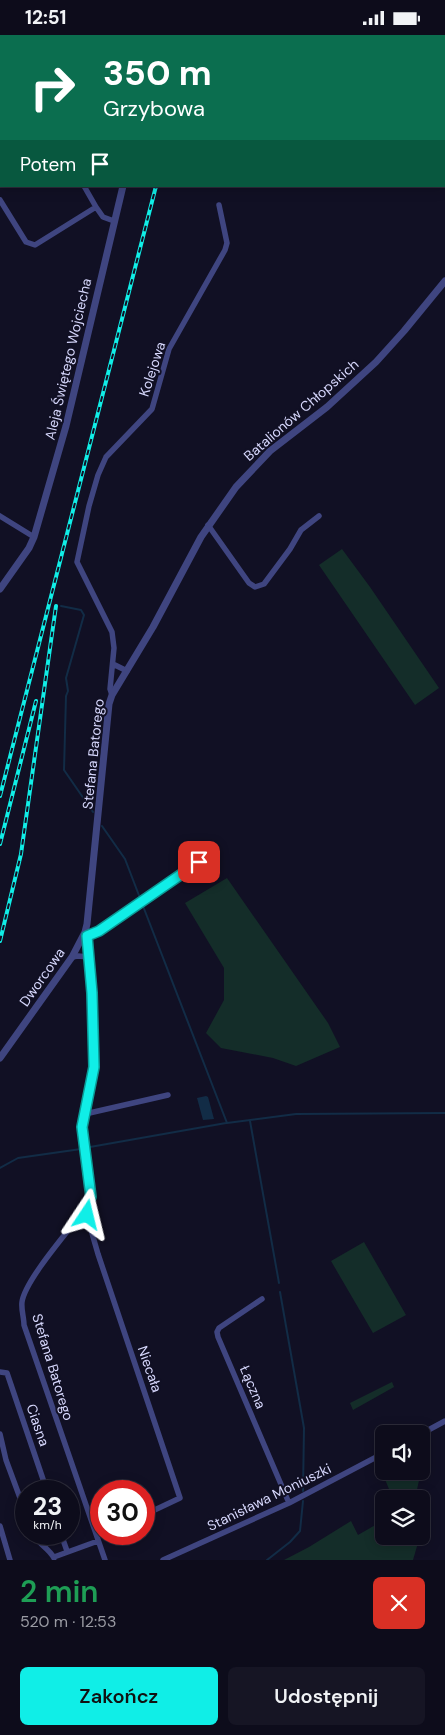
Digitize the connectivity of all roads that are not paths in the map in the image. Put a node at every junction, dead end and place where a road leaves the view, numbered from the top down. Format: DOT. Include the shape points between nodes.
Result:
graph roads {
  1 [pos="85,187"];
  2 [pos="123,187"];
  3 [pos="0,200"];
  4 [pos="219,205"];
  5 [pos="2,207"];
  6 [pos="96,207"];
  7 [pos="114,221"];
  8 [pos="445,281"];
  9 [pos="319,515"];
  10 [pos="0,516"];
  11 [pos="208,525"];
  12 [pos="34,537"];
  13 [pos="77,562"];
  14 [pos="0,589"];
  15 [pos="113,664"];
  16 [pos="127,671"];
  17 [pos="112,695"];
  18 [pos="199,862"];
  19 [pos="86,934"];
  20 [pos="72,957"];
  21 [pos="89,957"];
  22 [pos="0,1058"];
  23 [pos="168,1095"];
  24 [pos="85,1114"];
  25 [pos="85,1209"];
  26 [pos="262,1299"];
  27 [pos="0,1372"];
  28 [pos="445,1421"];
  29 [pos="430,1429"];
  30 [pos="0,1434"];
  31 [pos="375,1458"];
  32 [pos="6,1460"];
  33 [pos="0,1462"];
  34 [pos="43,1480"];
  35 [pos="15,1484"];
  36 [pos="289,1503"];
  37 [pos="90,1509"];
  38 [pos="155,1510"];
  39 [pos="0,1526"];
  40 [pos="90,1541"];
  41 [pos="44,1545"];
  42 [pos="65,1545"];
  43 [pos="102,1545"];
  44 [pos="67,1551"];
  45 [pos="54,1558"];
  46 [pos="10,1560"];
  47 [pos="105,1560"];
  48 [pos="163,1560"];
  1 -- 6 [label="street"];
  2 -- 7 [label="street, Aleja Świętego Wojciecha"];
  3 -- 5 [label="street"];
  4 -- 13 [label="street, Kolejowa" via="227,243 225,250 169,349 152,409 102,465"];
  5 -- 6 [label="street" via="26,243 35,245"];
  6 -- 7 [label="street" via="103,217"];
  7 -- 12 [label="street, Aleja Świętego Wojciecha" via="66,427"];
  8 -- 11 [label="street, Batalionów Chłopskich" via="376,362 258,463"];
  9 -- 11 [label="street" via="301,530 269,579 258,587 249,583"];
  10 -- 12 [label="street"];
  11 -- 16 [label="street, Batalionów Chłopskich"];
  12 -- 14 [label="street, Aleja Świętego Wojciecha"];
  13 -- 15 [label="street, Stefana Batorego" via="112,632"];
  15 -- 16 [label="street"];
  15 -- 17 [label="street, Stefana Batorego"];
  16 -- 17 [label="street, Batalionów Chłopskich"];
  17 -- 19 [label="street, Stefana Batorego"];
  18 -- 19 [label="street" via="99,931"];
  19 -- 20 [label="street, Dworcowa"];
  19 -- 21 [label="street, Stefana Batorego"];
  20 -- 21 [label="street"];
  20 -- 22 [label="street, Dworcowa"];
  21 -- 24 [label="street, Stefana Batorego" via="94,1067"];
  23 -- 24 [label="street"];
  24 -- 25 [label="street, Stefana Batorego" via="82,1127 91,1197"];
  25 -- 37 [label="street, Stefana Batorego" via="33,1277 22,1303 24,1325"];
  25 -- 38 [label="street, Niecała" via="180,1498"];
  26 -- 36 [label="street, Łączna" via="217,1332"];
  27 -- 34 [label="street, Ciasna" via="7,1373"];
  28 -- 29 [label="street"];
  30 -- 32 [label="street"];
  31 -- 36 [label="street, Stanisława Moniuszki"];
  32 -- 33 [label="street"];
  32 -- 35 [label="street"];
  36 -- 48 [label="street, Stanisława Moniuszki"];
  39 -- 46 [label="street"];
  40 -- 44 [label="street"];
  41 -- 45 [label="street"];
  42 -- 44 [label="street"];
  43 -- 47 [label="street, Stefana Batorego"];
  44 -- 45 [label="street"];
}
